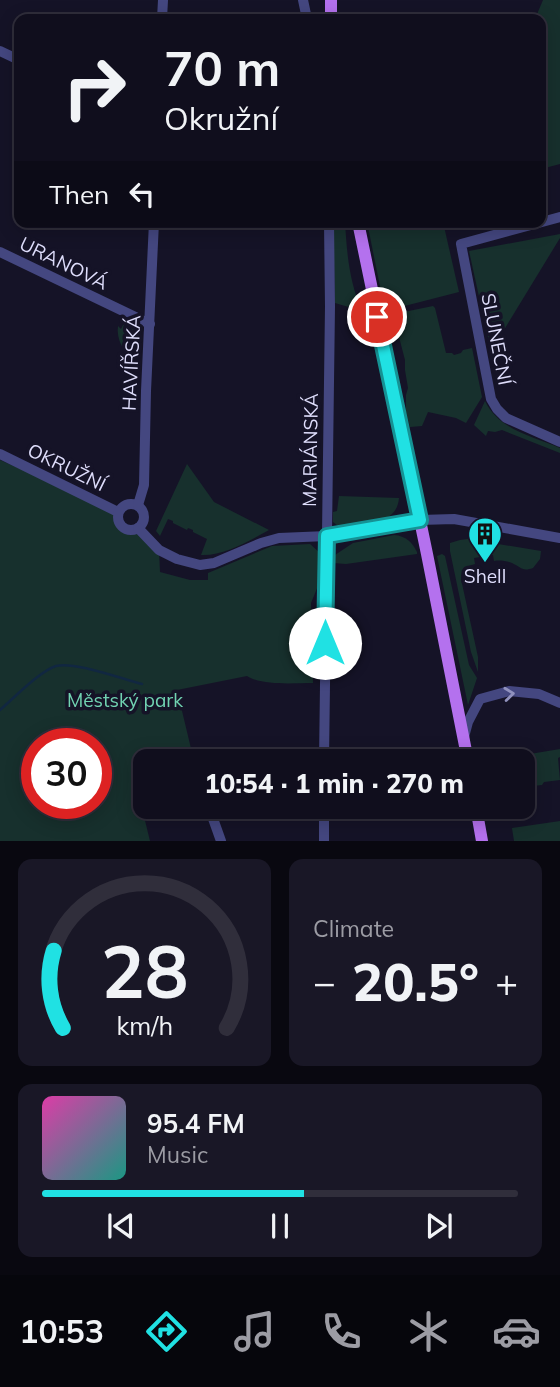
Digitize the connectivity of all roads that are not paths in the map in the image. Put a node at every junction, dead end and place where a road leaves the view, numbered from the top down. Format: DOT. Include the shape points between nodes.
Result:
graph roads {
  1 [pos="154,228"];
  2 [pos="329,228"];
  3 [pos="359,228"];
  4 [pos="520,228"];
  5 [pos="0,252"];
  6 [pos="150,324"];
  7 [pos="560,442"];
  8 [pos="0,454"];
  9 [pos="138,505"];
  10 [pos="118,512"];
  11 [pos="420,520"];
  12 [pos="138,528"];
  13 [pos="327,536"];
  14 [pos="560,538"];
  15 [pos="560,703"];
  16 [pos="464,740"];
  17 [pos="324,749"];
  18 [pos="466,749"];
  19 [pos="213,819"];
  20 [pos="324,819"];
  21 [pos="478,819"];
  22 [pos="220,841"];
  23 [pos="324,841"];
  24 [pos="482,841"];
  1 -- 6 [label="street, HAVÍŘSKÁ"];
  2 -- 13 [label="street, MARIÁNSKÁ"];
  3 -- 11 [label="main road"];
  4 -- 7 [label="street, SLUNEČNÍ" via="461,244 487,383 491,399 506,418"];
  5 -- 6 [label="street, URANOVÁ"];
  6 -- 9 [label="street, HAVÍŘSKÁ" via="144,485"];
  8 -- 10 [label="street, OKRUŽNÍ"];
  9 -- 10 [label="street, OKRUŽNÍ" via="129,503"];
  9 -- 12 [label="street" via="145,519"];
  10 -- 12 [label="street, OKRUŽNÍ" via="122,527"];
  11 -- 13 [label="street, OKRUŽNÍ"];
  11 -- 14 [label="street, OKRUŽNÍ" via="454,519"];
  11 -- 16 [label="main road"];
  12 -- 13 [label="street, OKRUŽNÍ" via="159,550 200,565 279,538"];
  13 -- 17 [label="street, MARIÁNSKÁ"];
  16 -- 15 [label="street, one-way" via="467,722 480,699 509,691 539,694"];
  16 -- 18 [label="main road"];
  19 -- 22 [label="street"];
  20 -- 23 [label="street"];
  21 -- 24 [label="main road"];
}
